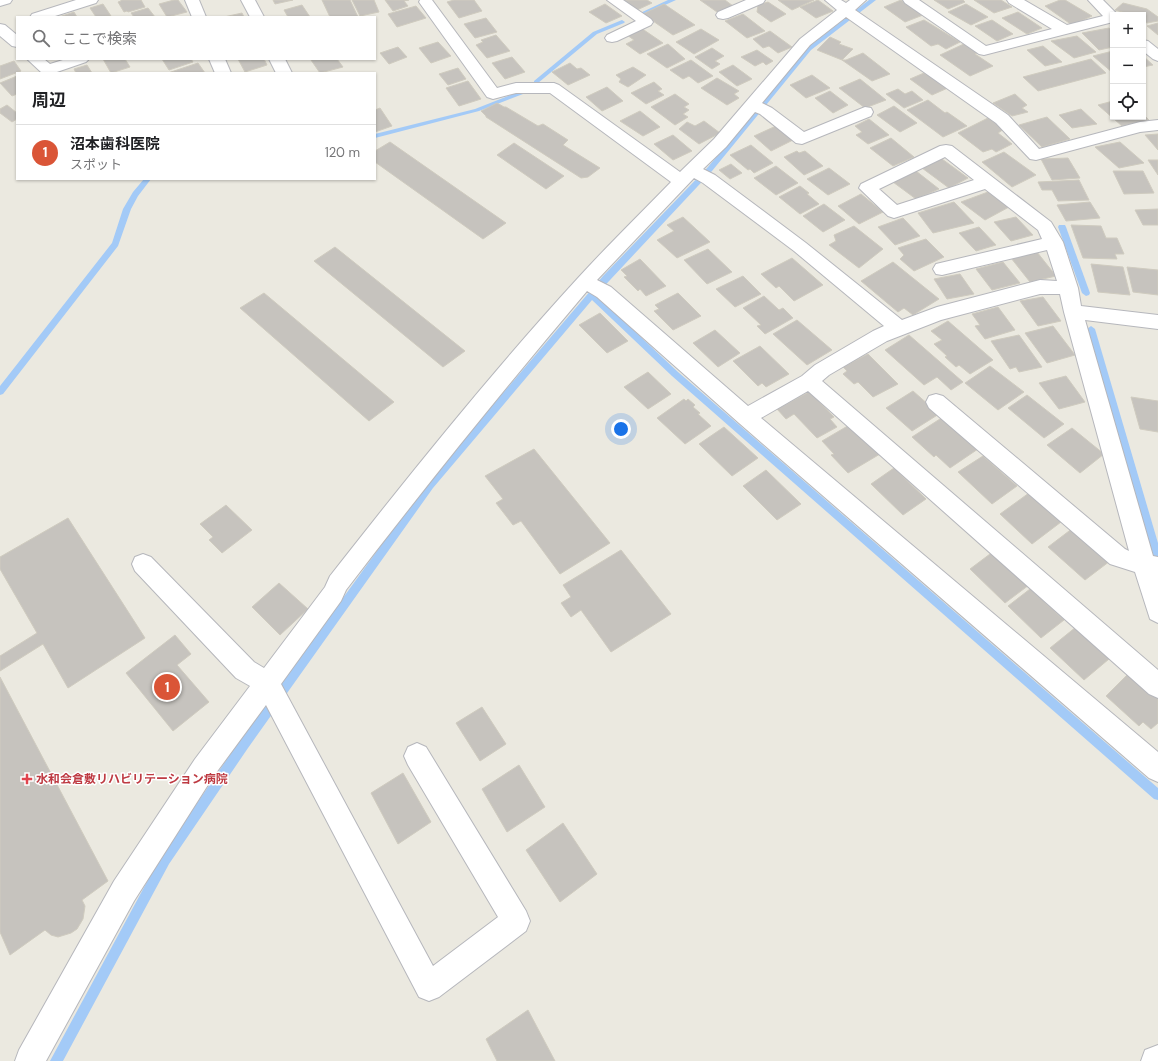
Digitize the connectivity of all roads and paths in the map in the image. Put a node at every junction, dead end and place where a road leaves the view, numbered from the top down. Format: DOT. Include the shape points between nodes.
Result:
graph roads {
  1 [pos="6,0"];
  2 [pos="91,0"];
  3 [pos="192,0"];
  4 [pos="248,0"];
  5 [pos="614,0"];
  6 [pos="758,0"];
  7 [pos="832,0"];
  8 [pos="910,0"];
  9 [pos="1014,0"];
  10 [pos="1095,0"];
  11 [pos="0,2"];
  12 [pos="426,2"];
  13 [pos="853,9"];
  14 [pos="723,15"];
  15 [pos="1110,15"];
  16 [pos="40,16"];
  17 [pos="199,16"];
  18 [pos="256,16"];
  19 [pos="1110,19"];
  20 [pos="16,23"];
  21 [pos="0,28"];
  22 [pos="1064,30"];
  23 [pos="612,38"];
  24 [pos="16,42"];
  25 [pos="1146,46"];
  26 [pos="1158,56"];
  27 [pos="36,60"];
  28 [pos="79,60"];
  29 [pos="217,60"];
  30 [pos="278,60"];
  31 [pos="49,72"];
  32 [pos="223,72"];
  33 [pos="284,72"];
  34 [pos="759,107"];
  35 [pos="865,112"];
  36 [pos="1158,125"];
  37 [pos="701,174"];
  38 [pos="681,181"];
  39 [pos="987,182"];
  40 [pos="1054,242"];
  41 [pos="942,269"];
  42 [pos="594,286"];
  43 [pos="1068,288"];
  44 [pos="1073,312"];
  45 [pos="1158,322"];
  46 [pos="899,328"];
  47 [pos="809,381"];
  48 [pos="936,402"];
  49 [pos="746,417"];
  50 [pos="143,564"];
  51 [pos="1153,566"];
  52 [pos="1158,612"];
  53 [pos="1158,686"];
  54 [pos="272,691"];
  55 [pos="417,756"];
  56 [pos="1158,769"];
  57 [pos="30,1061"];
  1 -- 11 [label="street"];
  2 -- 16 [label="street"];
  3 -- 17 [label="street"];
  4 -- 18 [label="street"];
  5 -- 23 [label="street" via="646,22"];
  6 -- 14 [label="street"];
  7 -- 13 [label="street"];
  8 -- 22 [label="street" via="984,51"];
  9 -- 22 [label="street"];
  10 -- 15 [label="street"];
  12 -- 38 [label="street" via="493,94 516,88 554,88"];
  13 -- 34 [label="street" via="805,42"];
  13 -- 36 [label="street" via="1002,119 1036,155 1140,127"];
  19 -- 22 [label="street"];
  20 -- 21 [label="street"];
  21 -- 24 [label="street"];
  25 -- 26 [label="street"];
  27 -- 31 [label="street"];
  28 -- 31 [label="street"];
  29 -- 32 [label="street"];
  30 -- 33 [label="street"];
  34 -- 35 [label="street" via="802,139"];
  34 -- 37 [label="street"];
  37 -- 38 [label="street"];
  37 -- 46 [label="street" via="800,247"];
  38 -- 42 [label="street"];
  39 -- 39 [label="street" via="946,150 867,188 894,212"];
  39 -- 40 [label="street" via="1045,226"];
  40 -- 41 [label="street"];
  40 -- 43 [label="street" via="1067,276"];
  42 -- 49 [label="street"];
  42 -- 54 [label="street" via="511,367 414,485 338,583"];
  43 -- 44 [label="street"];
  43 -- 46 [label="street" via="1040,287 937,314"];
  44 -- 45 [label="street"];
  44 -- 51 [label="street"];
  46 -- 47 [label="street" via="880,336 822,370"];
  47 -- 49 [label="street"];
  47 -- 53 [label="street"];
  48 -- 51 [label="street" via="1118,557"];
  49 -- 56 [label="street"];
  50 -- 54 [label="street" via="245,670"];
  51 -- 52 [label="street"];
  54 -- 55 [label="street" via="429,987 516,921"];
  54 -- 57 [label="street" via="204,768 124,891"];
}
